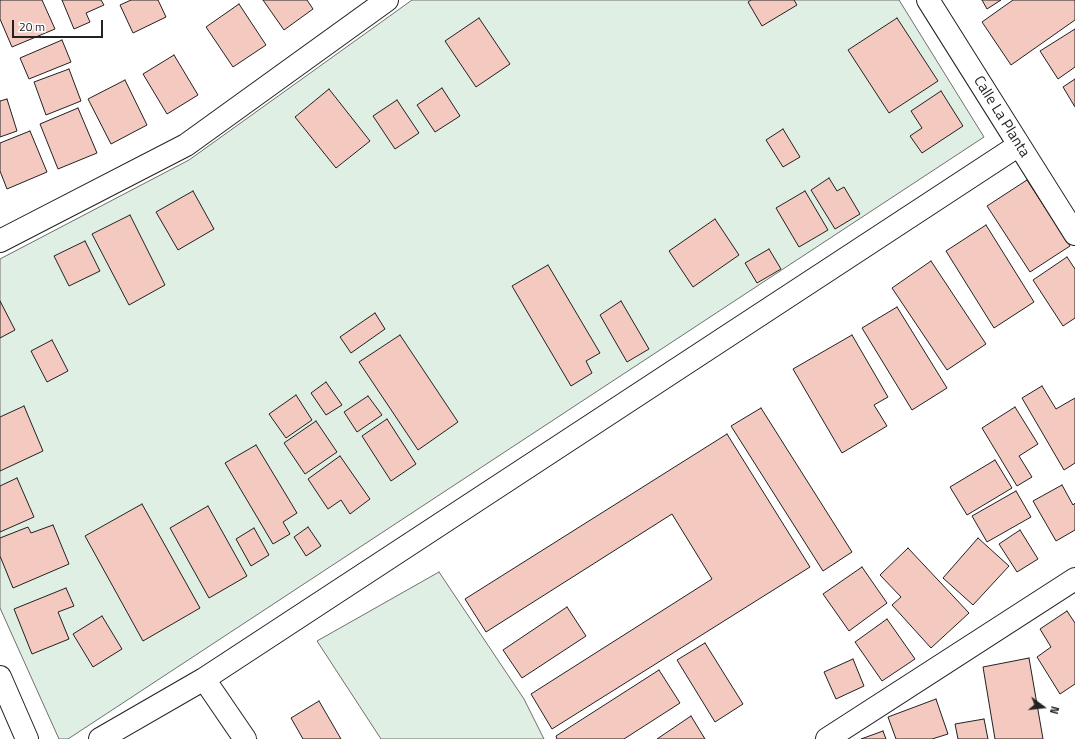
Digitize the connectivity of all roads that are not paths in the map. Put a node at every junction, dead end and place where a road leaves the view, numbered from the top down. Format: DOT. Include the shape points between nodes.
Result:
graph roads {
  1 [pos="386,0"];
  2 [pos="928,0"];
  3 [pos="1019,145"];
  4 [pos="1075,234"];
  5 [pos="0,241"];
  6 [pos="1075,579"];
  7 [pos="0,677"];
  8 [pos="204,679"];
  9 [pos="27,739"];
  10 [pos="100,739"];
  11 [pos="245,739"];
  12 [pos="827,739"];
  1 -- 5 [label="street" via="186,145"];
  2 -- 3 [label="street, Calle La Planta"];
  3 -- 4 [label="street, Calle La Planta"];
  3 -- 8 [label="street"];
  6 -- 12 [label="street"];
  7 -- 9 [label="street"];
  8 -- 10 [label="street"];
  8 -- 11 [label="street"];
}
